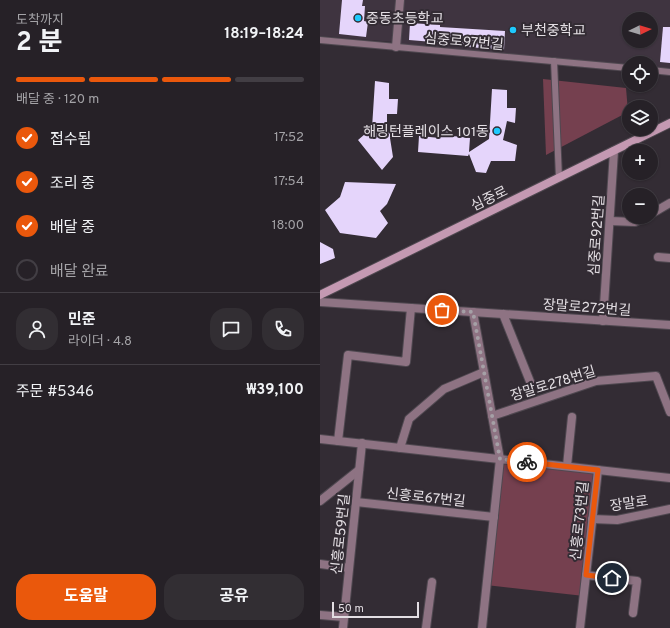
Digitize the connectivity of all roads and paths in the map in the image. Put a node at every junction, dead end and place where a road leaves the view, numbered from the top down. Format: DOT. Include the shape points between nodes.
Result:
graph roads {
  1 [pos="400,0"];
  2 [pos="320,40"];
  3 [pos="396,47"];
  4 [pos="554,61"];
  5 [pos="622,67"];
  6 [pos="658,71"];
  7 [pos="670,72"];
  8 [pos="670,123"];
  9 [pos="614,151"];
  10 [pos="559,178"];
  11 [pos="670,203"];
  12 [pos="658,210"];
  13 [pos="610,221"];
  14 [pos="622,221"];
  15 [pos="658,257"];
  16 [pos="670,258"];
  17 [pos="320,295"];
  18 [pos="320,302"];
  19 [pos="411,308"];
  20 [pos="473,312"];
  21 [pos="503,314"];
  22 [pos="603,321"];
  23 [pos="670,325"];
  24 [pos="484,372"];
  25 [pos="531,384"];
  26 [pos="670,412"];
  27 [pos="492,416"];
  28 [pos="572,418"];
  29 [pos="320,438"];
  30 [pos="338,441"];
  31 [pos="362,443"];
  32 [pos="400,448"];
  33 [pos="500,459"];
  34 [pos="567,466"];
  35 [pos="359,470"];
  36 [pos="598,470"];
  37 [pos="670,478"];
  38 [pos="320,501"];
  39 [pos="356,502"];
  40 [pos="670,510"];
  41 [pos="494,516"];
  42 [pos="592,519"];
  43 [pos="320,564"];
  44 [pos="349,568"];
  45 [pos="586,575"];
  46 [pos="432,582"];
  47 [pos="633,613"];
  48 [pos="320,615"];
  49 [pos="344,618"];
  50 [pos="343,628"];
  51 [pos="426,628"];
  52 [pos="482,628"];
  53 [pos="580,628"];
  1 -- 3 [label="street"];
  2 -- 3 [label="lane, 심중로97번길"];
  3 -- 4 [label="lane, 심중로97번길"];
  4 -- 5 [label="lane, 심중로97번길"];
  4 -- 10 [label="lane"];
  6 -- 7 [label="lane"];
  8 -- 9 [label="street, 심중로"];
  9 -- 10 [label="street, 심중로"];
  9 -- 13 [label="street, 심중로92번길"];
  10 -- 17 [label="street, 심중로"];
  11 -- 12 [label="street"];
  13 -- 14 [label="street"];
  13 -- 22 [label="street, 심중로92번길"];
  15 -- 16 [label="street"];
  18 -- 19 [label="street, 장말로272번길"];
  19 -- 20 [label="street, 장말로272번길"];
  19 -- 30 [label="street" via="406,362 348,355"];
  20 -- 21 [label="street, 장말로272번길"];
  20 -- 24 [label="street"];
  21 -- 22 [label="street, 장말로272번길"];
  21 -- 25 [label="street"];
  22 -- 23 [label="street, 장말로272번길"];
  24 -- 27 [label="street"];
  24 -- 32 [label="street" via="444,390 409,419"];
  26 -- 27 [label="street, 장말로278번길" via="656,376 596,381"];
  27 -- 33 [label="street"];
  28 -- 34 [label="street"];
  29 -- 30 [label="street"];
  30 -- 31 [label="street"];
  31 -- 32 [label="street"];
  31 -- 35 [label="street, 신흥로59번길"];
  32 -- 33 [label="street"];
  33 -- 34 [label="street"];
  33 -- 41 [label="street"];
  34 -- 36 [label="street"];
  35 -- 38 [label="street"];
  35 -- 39 [label="street, 신흥로59번길"];
  36 -- 37 [label="street"];
  36 -- 42 [label="street, 신흥로73번길"];
  39 -- 41 [label="street, 신흥로67번길"];
  39 -- 44 [label="street, 신흥로59번길"];
  40 -- 42 [label="street, 장말로" via="617,520"];
  41 -- 52 [label="street"];
  42 -- 45 [label="street, 신흥로73번길"];
  43 -- 44 [label="street"];
  44 -- 49 [label="street, 신흥로59번길"];
  45 -- 47 [label="street, 신흥로73번길" via="637,581"];
  45 -- 53 [label="street, 신흥로73번길"];
  46 -- 51 [label="street"];
  48 -- 49 [label="street"];
  49 -- 50 [label="street, 신흥로59번길"];
}
